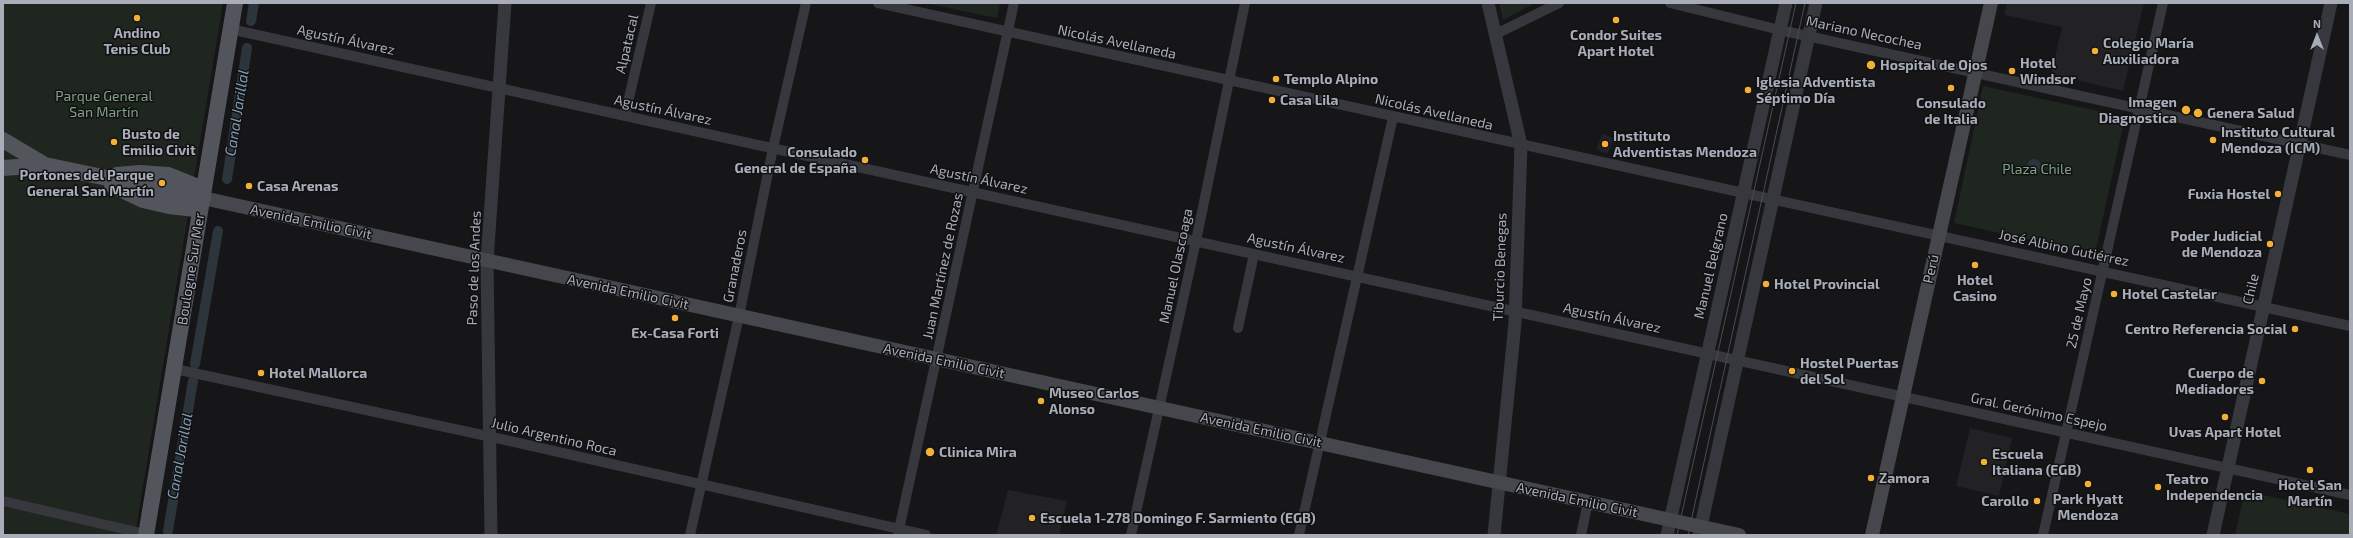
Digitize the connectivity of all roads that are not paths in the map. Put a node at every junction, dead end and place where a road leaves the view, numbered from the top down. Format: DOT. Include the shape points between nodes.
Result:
graph roads {
  1 [pos="235,3"];
  2 [pos="505,3"];
  3 [pos="651,3"];
  4 [pos="806,3"];
  5 [pos="878,3"];
  6 [pos="1014,3"];
  7 [pos="1245,3"];
  8 [pos="1488,3"];
  9 [pos="1560,3"];
  10 [pos="1670,3"];
  11 [pos="1786,3"];
  12 [pos="1816,3"];
  13 [pos="1991,3"];
  14 [pos="2163,3"];
  15 [pos="2331,3"];
  16 [pos="230,29"];
  17 [pos="1780,30"];
  18 [pos="1008,32"];
  19 [pos="1496,34"];
  20 [pos="1808,36"];
  21 [pos="1975,72"];
  22 [pos="1230,81"];
  23 [pos="500,88"];
  24 [pos="2139,108"];
  25 [pos="625,116"];
  26 [pos="1393,117"];
  27 [pos="3,140"];
  28 [pos="2300,144"];
  29 [pos="1521,145"];
  30 [pos="773,148"];
  31 [pos="2350,155"];
  32 [pos="45,165"];
  33 [pos="3,168"];
  34 [pos="974,192"];
  35 [pos="1744,192"];
  36 [pos="203,198"];
  37 [pos="1772,198"];
  38 [pos="1939,235"];
  39 [pos="1196,241"];
  40 [pos="1254,254"];
  41 [pos="487,261"];
  42 [pos="2102,271"];
  43 [pos="1357,276"];
  44 [pos="2264,307"];
  45 [pos="1515,311"];
  46 [pos="739,316"];
  47 [pos="2350,326"];
  48 [pos="1238,328"];
  49 [pos="1708,353"];
  50 [pos="1722,356"];
  51 [pos="937,359"];
  52 [pos="1737,360"];
  53 [pos="175,370"];
  54 [pos="1903,396"];
  55 [pos="1160,408"];
  56 [pos="2066,432"];
  57 [pos="489,437"];
  58 [pos="1320,443"];
  59 [pos="2228,468"];
  60 [pos="1499,482"];
  61 [pos="700,485"];
  62 [pos="2350,495"];
  63 [pos="3,500"];
  64 [pos="1588,502"];
  65 [pos="3,504"];
  66 [pos="1671,520"];
  67 [pos="1700,531"];
  68 [pos="899,532"];
  69 [pos="144,535"];
  70 [pos="491,535"];
  71 [pos="690,535"];
  72 [pos="926,535"];
  73 [pos="1131,535"];
  74 [pos="1300,535"];
  75 [pos="1494,535"];
  76 [pos="1581,535"];
  77 [pos="1667,535"];
  78 [pos="1738,535"];
  79 [pos="1872,535"];
  80 [pos="2043,535"];
  81 [pos="2213,535"];
  1 -- 16 [label="main road, Boulogne Sur Mer"];
  2 -- 23 [label="street, Paso de los Andes"];
  3 -- 25 [label="street, Alpatacal"];
  4 -- 30 [label="street, Granaderos"];
  5 -- 18 [label="street, Nicolás Avellaneda"];
  6 -- 18 [label="street, Juan Martínez de Rozas"];
  7 -- 22 [label="street, Manuel Olascoaga"];
  8 -- 19 [label="street, Tiburcio Benegas"];
  9 -- 19 [label="street"];
  10 -- 17 [label="street, Mariano Necochea"];
  11 -- 17 [label="street, Manuel Belgrano"];
  12 -- 20 [label="street"];
  13 -- 21 [label="main road, Perú"];
  14 -- 24 [label="street, 25 de Mayo"];
  15 -- 28 [label="street, Chile"];
  16 -- 23 [label="street, Agustín Álvarez"];
  16 -- 36 [label="main road, Boulogne Sur Mer"];
  17 -- 20 [label="street, Mariano Necochea"];
  17 -- 35 [label="street, Manuel Belgrano"];
  18 -- 22 [label="street, Nicolás Avellaneda"];
  18 -- 34 [label="street, Juan Martínez de Rozas"];
  19 -- 29 [label="street, Tiburcio Benegas"];
  20 -- 21 [label="street, Mariano Necochea"];
  20 -- 37 [label="street"];
  21 -- 24 [label="street, Mariano Necochea"];
  21 -- 38 [label="main road, Perú"];
  22 -- 26 [label="street, Nicolás Avellaneda"];
  22 -- 39 [label="street, Manuel Olascoaga"];
  23 -- 25 [label="street, Agustín Álvarez"];
  23 -- 41 [label="street, Paso de los Andes"];
  24 -- 28 [label="street, Mariano Necochea"];
  24 -- 42 [label="street, 25 de Mayo"];
  25 -- 30 [label="street, Agustín Álvarez"];
  26 -- 29 [label="street, Nicolás Avellaneda"];
  26 -- 43 [label="street"];
  27 -- 32 [label="main road"];
  28 -- 31 [label="street, Mariano Necochea"];
  28 -- 44 [label="street, Chile"];
  29 -- 35 [label="street, Nicolás Avellaneda"];
  29 -- 45 [label="street, Tiburcio Benegas"];
  30 -- 34 [label="street, Agustín Álvarez"];
  30 -- 46 [label="street, Granaderos"];
  32 -- 33 [label="main road"];
  32 -- 36 [label="main road"];
  34 -- 39 [label="street, Agustín Álvarez"];
  34 -- 51 [label="street, Juan Martínez de Rozas"];
  35 -- 37 [label="street, Nicolás Avellaneda"];
  35 -- 49 [label="street, Manuel Belgrano"];
  36 -- 41 [label="main road, Avenida Emilio Civit"];
  36 -- 53 [label="main road, Boulogne Sur Mer"];
  37 -- 38 [label="street, José Albino Gutiérrez"];
  37 -- 52 [label="street"];
  38 -- 42 [label="street, José Albino Gutiérrez"];
  38 -- 54 [label="main road, Perú"];
  39 -- 40 [label="street, Agustín Álvarez"];
  39 -- 55 [label="street, Manuel Olascoaga"];
  40 -- 43 [label="street, Agustín Álvarez"];
  40 -- 48 [label="street"];
  41 -- 46 [label="main road, Avenida Emilio Civit"];
  41 -- 57 [label="street, Paso de los Andes"];
  42 -- 44 [label="street, José Albino Gutiérrez"];
  42 -- 56 [label="street, 25 de Mayo"];
  43 -- 45 [label="street, Agustín Álvarez"];
  43 -- 58 [label="street"];
  44 -- 47 [label="street, José Albino Gutiérrez"];
  44 -- 59 [label="street, Chile"];
  45 -- 49 [label="street, Agustín Álvarez"];
  45 -- 60 [label="street, Tiburcio Benegas"];
  46 -- 51 [label="main road, Avenida Emilio Civit"];
  46 -- 61 [label="street, Granaderos"];
  49 -- 50 [label="street, Agustín Álvarez"];
  49 -- 66 [label="street, Manuel Belgrano"];
  50 -- 52 [label="street, Gral. Gerónimo Espejo"];
  51 -- 55 [label="main road, Avenida Emilio Civit"];
  51 -- 68 [label="street, Juan Martínez de Rozas"];
  52 -- 54 [label="street, Gral. Gerónimo Espejo"];
  52 -- 67 [label="street"];
  53 -- 57 [label="street, Julio Argentino Roca"];
  53 -- 69 [label="main road, Boulogne Sur Mer"];
  54 -- 56 [label="street, Gral. Gerónimo Espejo"];
  54 -- 79 [label="main road, Perú"];
  55 -- 58 [label="main road, Avenida Emilio Civit"];
  55 -- 73 [label="street, Manuel Olascoaga"];
  56 -- 59 [label="street, Gral. Gerónimo Espejo"];
  56 -- 80 [label="street, 25 de Mayo"];
  57 -- 61 [label="street, Julio Argentino Roca"];
  57 -- 70 [label="street, Paso de los Andes"];
  58 -- 60 [label="main road, Avenida Emilio Civit"];
  58 -- 74 [label="street"];
  59 -- 62 [label="street, Gral. Gerónimo Espejo"];
  59 -- 81 [label="street, Chile"];
  60 -- 64 [label="main road, Avenida Emilio Civit"];
  60 -- 75 [label="street, Tiburcio Benegas"];
  61 -- 68 [label="street, Julio Argentino Roca"];
  61 -- 71 [label="street, Granaderos"];
  63 -- 69 [label="street"];
  64 -- 66 [label="main road, Avenida Emilio Civit"];
  64 -- 76 [label="street"];
  65 -- 69 [label="street"];
  66 -- 67 [label="main road, Avenida Emilio Civit" via="1685,523"];
  66 -- 77 [label="street, Manuel Belgrano"];
  67 -- 78 [label="main road, Avenida Emilio Civit"];
  68 -- 72 [label="street, Julio Argentino Roca"];
}
